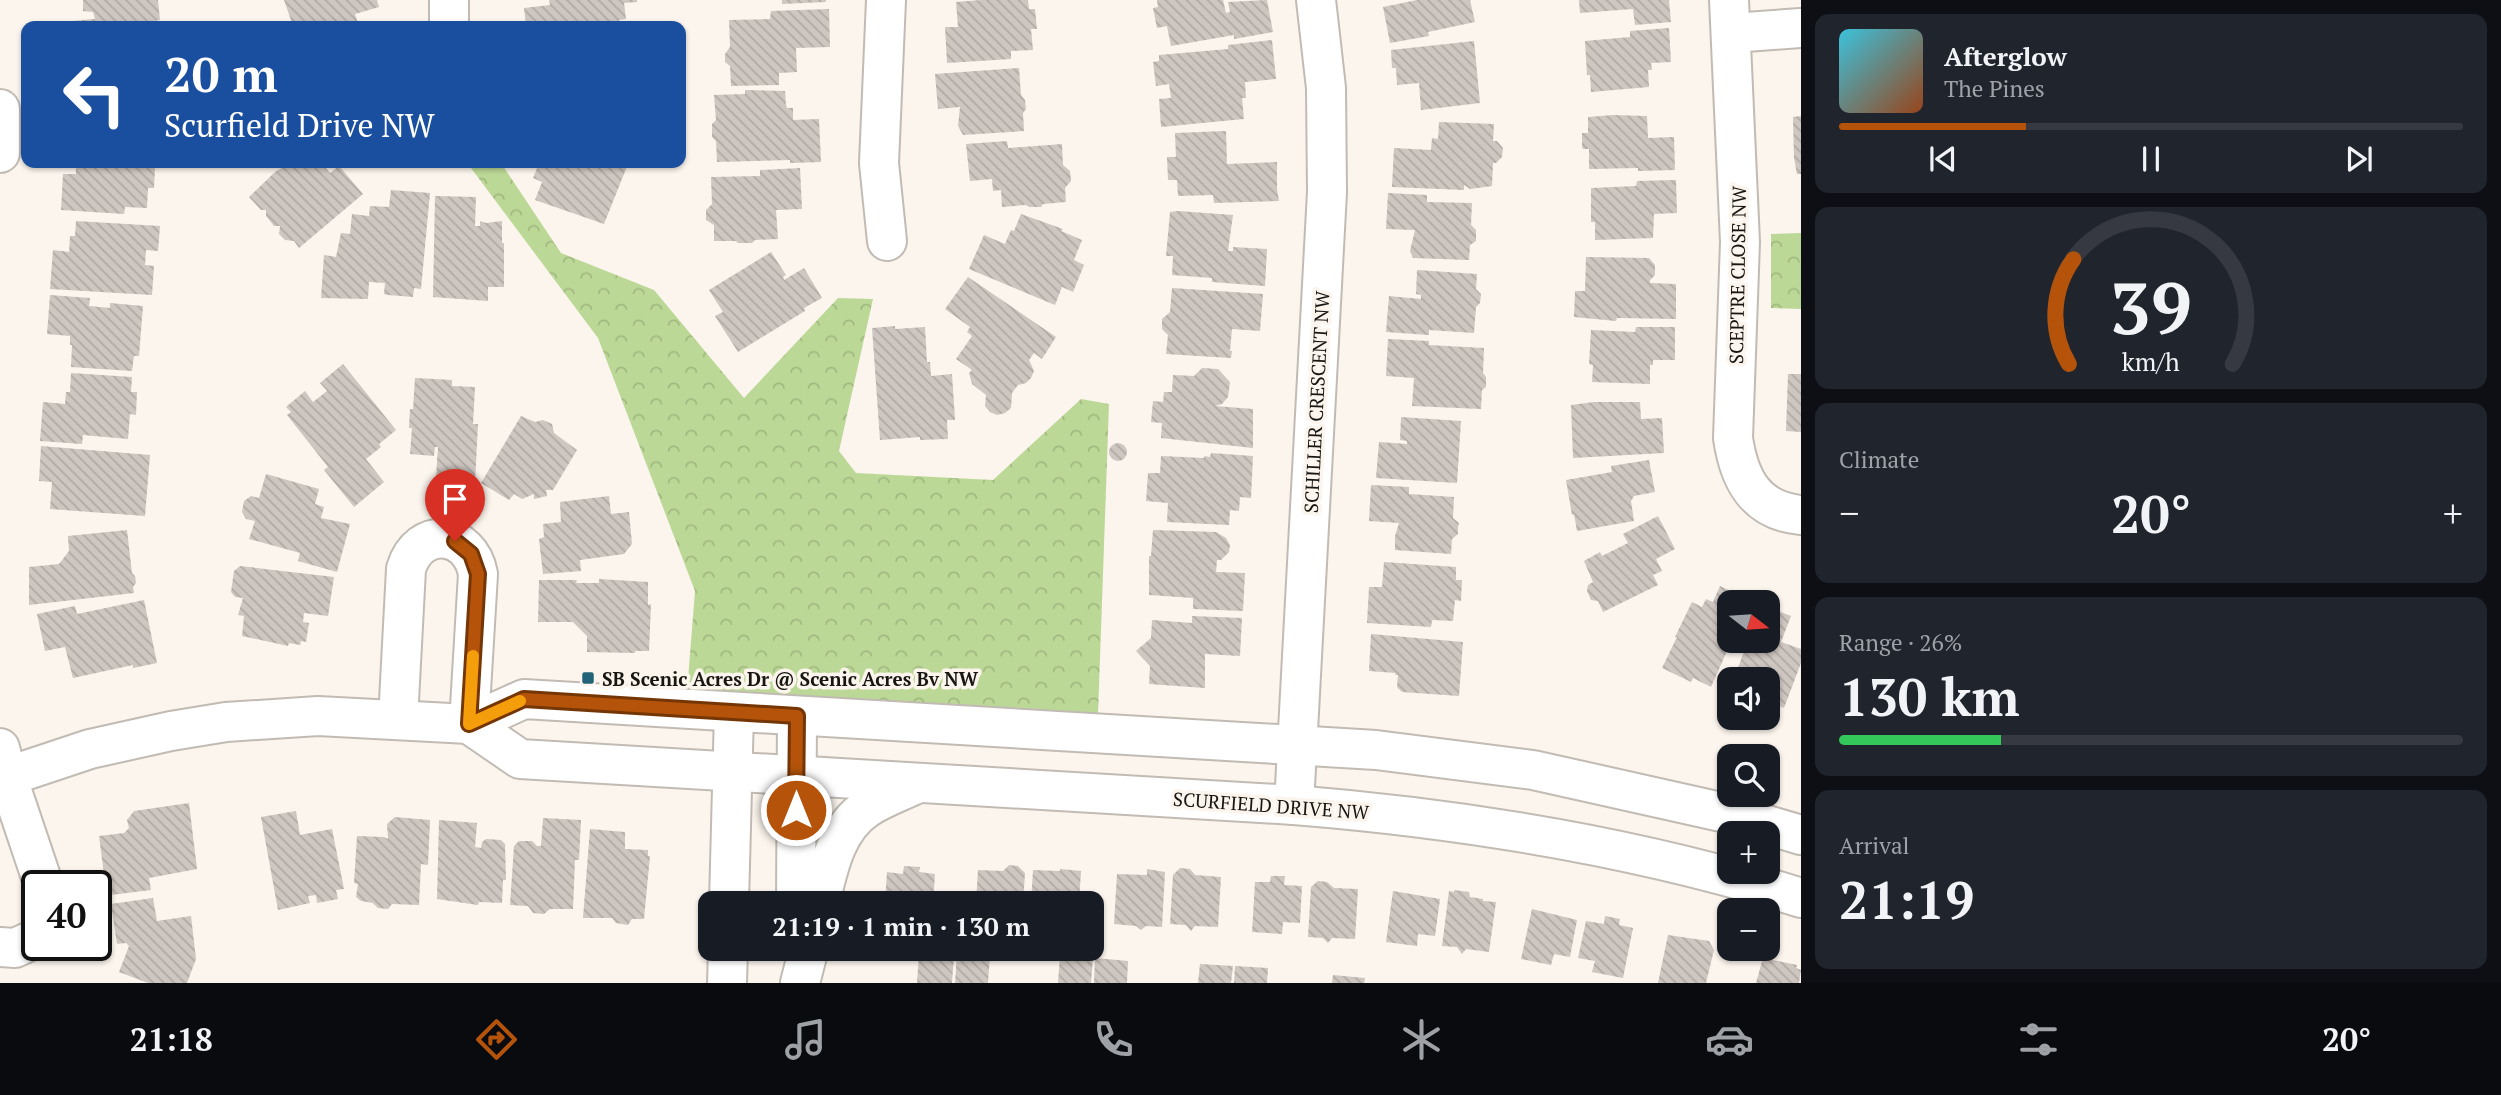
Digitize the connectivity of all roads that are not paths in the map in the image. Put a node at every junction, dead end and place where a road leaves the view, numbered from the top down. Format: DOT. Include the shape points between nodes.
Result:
graph roads {
  1 [pos="449,0"];
  2 [pos="886,0"];
  3 [pos="1316,0"];
  4 [pos="1730,17"];
  5 [pos="449,21"];
  6 [pos="1801,27"];
  7 [pos="0,108"];
  8 [pos="0,153"];
  9 [pos="887,241"];
  10 [pos="1801,515"];
  11 [pos="734,712"];
  12 [pos="797,716"];
  13 [pos="398,720"];
  14 [pos="469,724"];
  15 [pos="1298,745"];
  16 [pos="2,768"];
  17 [pos="732,772"];
  18 [pos="796,776"];
  19 [pos="918,783"];
  20 [pos="1294,805"];
  21 [pos="1801,835"];
  22 [pos="38,870"];
  23 [pos="729,891"];
  24 [pos="796,891"];
  25 [pos="823,891"];
  26 [pos="1801,898"];
  27 [pos="21,945"];
  28 [pos="0,947"];
  29 [pos="728,961"];
  30 [pos="798,961"];
  31 [pos="805,961"];
  32 [pos="727,983"];
  33 [pos="799,983"];
  1 -- 5 [label="street"];
  2 -- 9 [label="street" via="879,163"];
  3 -- 15 [label="street, SCHILLER CRESCENT NW" via="1326,88 1327,192"];
  4 -- 6 [label="street"];
  4 -- 10 [label="street, SCEPTRE CLOSE NW" via="1740,242 1733,438 1744,480 1756,497 1776,509"];
  7 -- 8 [label="street"];
  11 -- 12 [label="street"];
  11 -- 14 [label="street" via="524,699"];
  11 -- 17 [label="street"];
  12 -- 15 [label="street"];
  12 -- 18 [label="street"];
  13 -- 14 [label="street"];
  13 -- 14 [label="street" via="406,569 415,550 444,538 464,546 478,574"];
  13 -- 16 [label="street" via="318,716 226,722"];
  14 -- 17 [label="street, SCURFIELD DRIVE NW" via="520,759"];
  15 -- 20 [label="street, SCHILLER CRESCENT NW"];
  15 -- 21 [label="street" via="1533,770 1730,814"];
  16 -- 22 [label="street"];
  17 -- 18 [label="street, SCURFIELD DRIVE NW"];
  17 -- 23 [label="street"];
  18 -- 19 [label="street, SCURFIELD DRIVE NW"];
  18 -- 24 [label="street"];
  19 -- 20 [label="street, SCURFIELD DRIVE NW"];
  19 -- 25 [label="street" via="865,809 851,823 839,841"];
  20 -- 26 [label="street, SCURFIELD DRIVE NW" via="1518,830 1660,858"];
  27 -- 28 [label="street"];
  29 -- 32 [label="street"];
  30 -- 33 [label="street"];
  31 -- 33 [label="street"];
}
